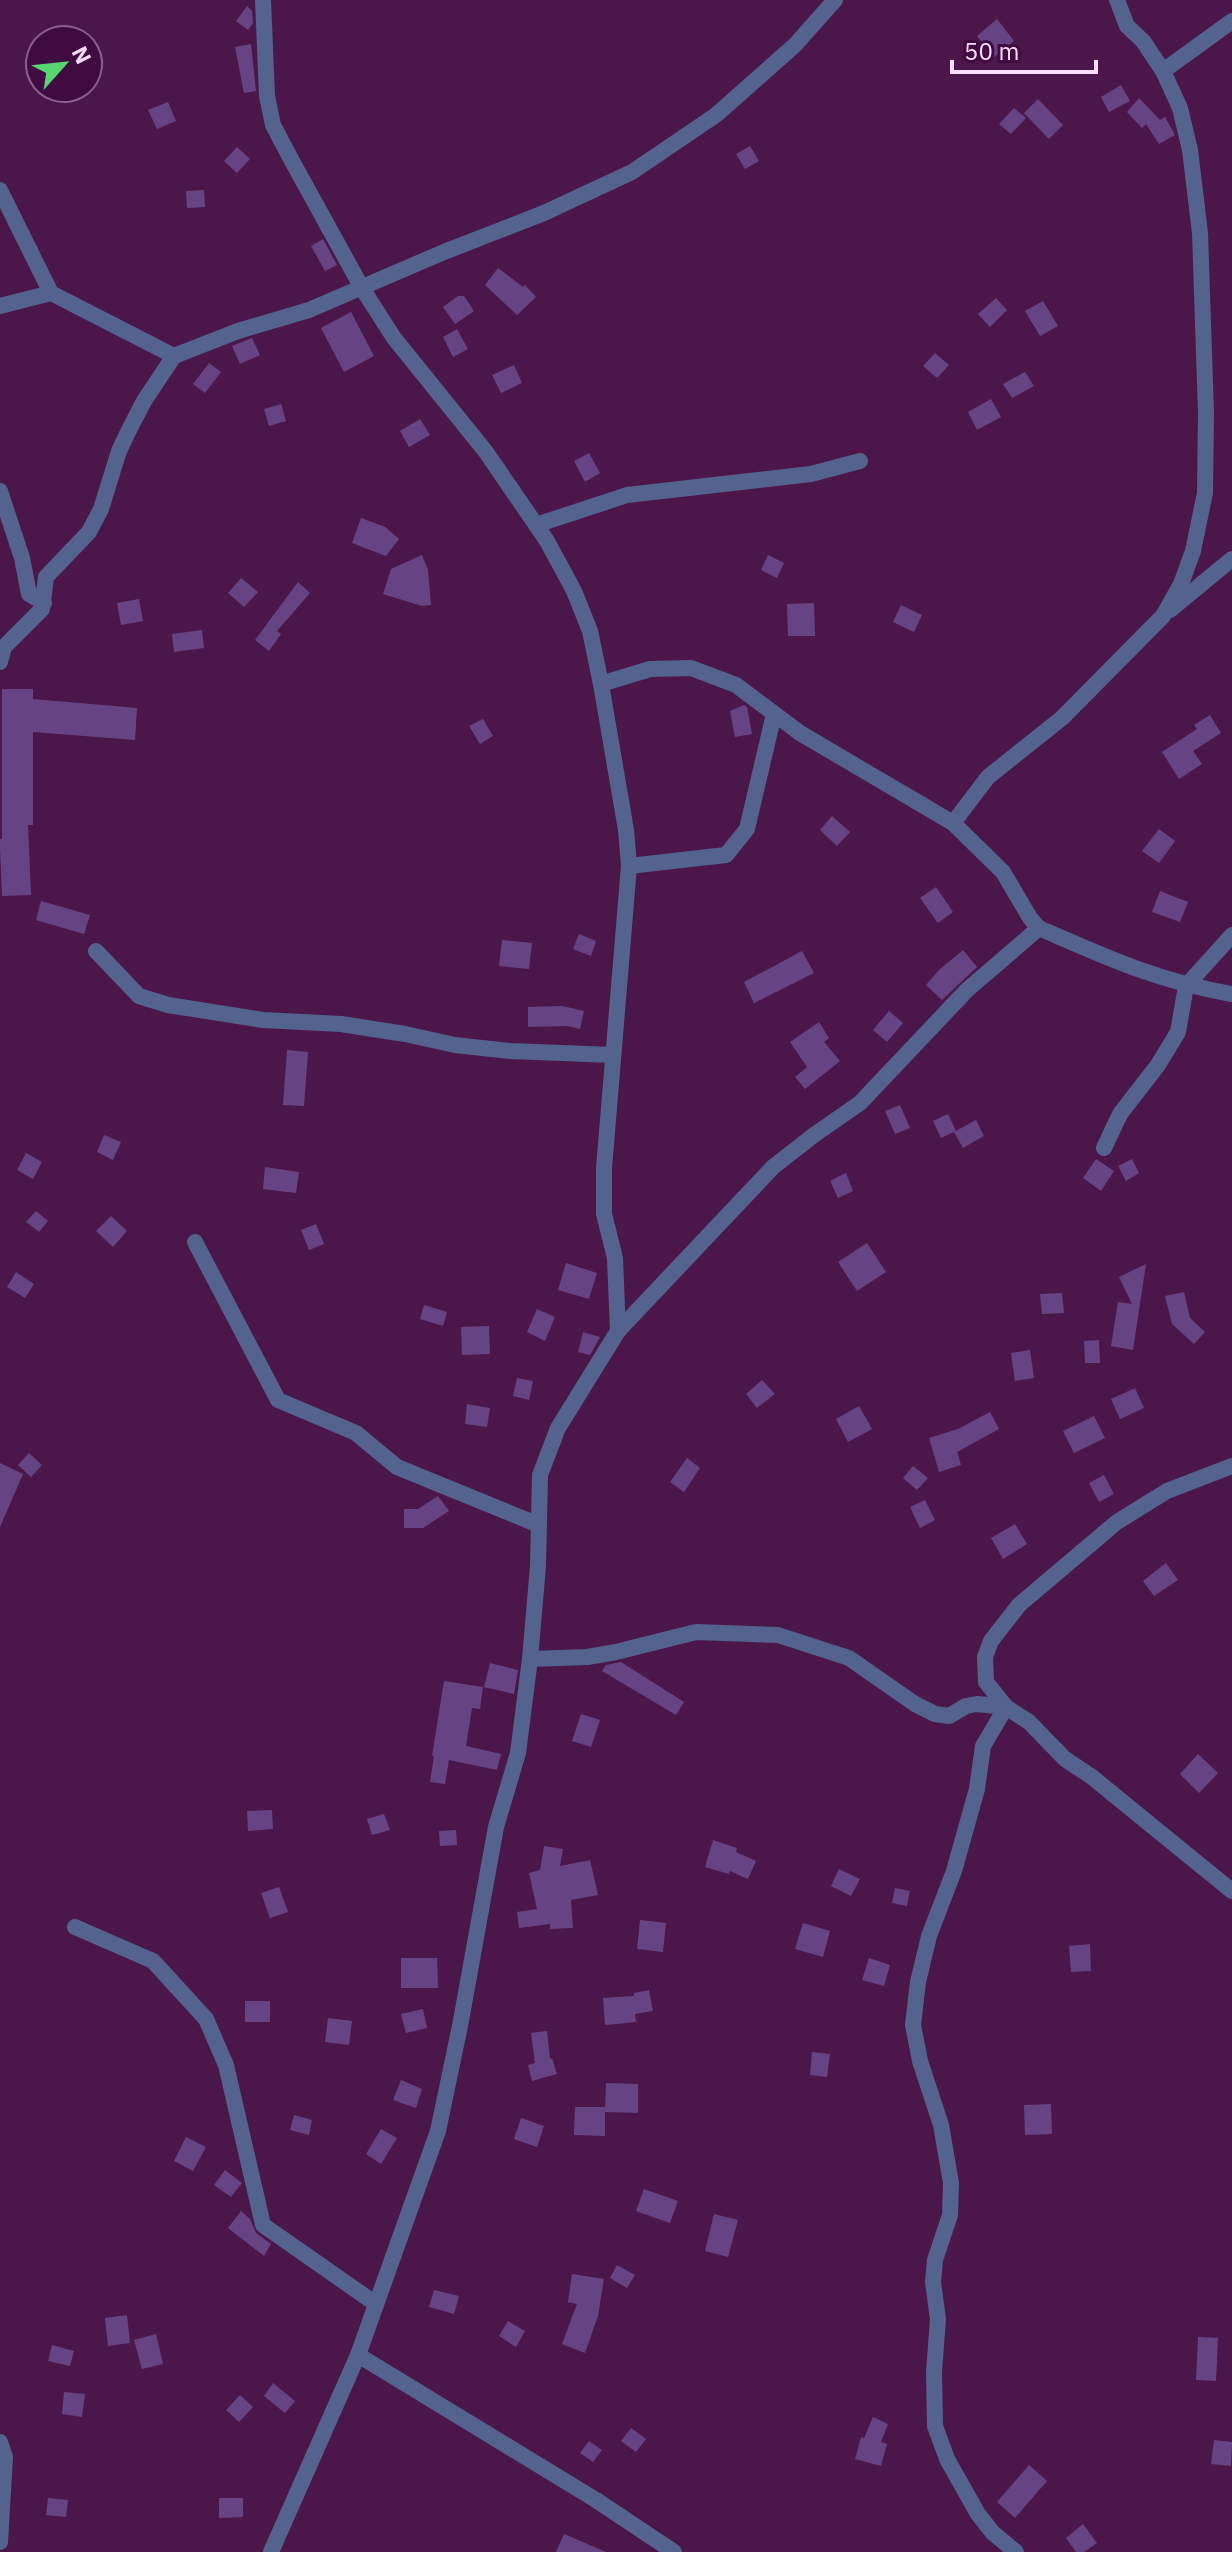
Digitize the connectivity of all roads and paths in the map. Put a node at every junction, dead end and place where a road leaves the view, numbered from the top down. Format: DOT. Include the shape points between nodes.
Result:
graph roads {
  1 [pos="263,0"];
  2 [pos="835,0"];
  3 [pos="1117,0"];
  4 [pos="1232,21"];
  5 [pos="1163,71"];
  6 [pos="0,190"];
  7 [pos="362,288"];
  8 [pos="51,293"];
  9 [pos="0,306"];
  10 [pos="174,356"];
  11 [pos="860,461"];
  12 [pos="0,491"];
  13 [pos="536,525"];
  14 [pos="1232,559"];
  15 [pos="44,603"];
  16 [pos="1163,616"];
  17 [pos="0,662"];
  18 [pos="601,684"];
  19 [pos="774,714"];
  20 [pos="953,823"];
  21 [pos="629,866"];
  22 [pos="1039,928"];
  23 [pos="1232,935"];
  24 [pos="96,951"];
  25 [pos="1186,986"];
  26 [pos="1232,994"];
  27 [pos="613,1055"];
  28 [pos="1104,1148"];
  29 [pos="195,1242"];
  30 [pos="618,1331"];
  31 [pos="1232,1466"];
  32 [pos="539,1525"];
  33 [pos="530,1659"];
  34 [pos="1006,1707"];
  35 [pos="1232,1891"];
  36 [pos="75,1927"];
  37 [pos="376,2304"];
  38 [pos="358,2355"];
  39 [pos="0,2442"];
  40 [pos="0,2542"];
  41 [pos="1012,2551"];
  42 [pos="271,2552"];
  43 [pos="674,2552"];
  1 -- 7 [label="street" via="273,125"];
  2 -- 7 [label="street" via="795,45 716,115 632,172"];
  3 -- 5 [label="street" via="1127,26"];
  4 -- 5 [label="street"];
  5 -- 16 [label="street" via="1180,108 1190,150 1200,233 1206,413 1205,493 1193,551"];
  6 -- 8 [label="street"];
  7 -- 10 [label="street"];
  7 -- 13 [label="street"];
  8 -- 9 [label="street"];
  8 -- 10 [label="street"];
  10 -- 15 [label="street" via="128,432 89,532 46,577"];
  11 -- 13 [label="street" via="811,474 627,495"];
  12 -- 15 [label="street" via="29,594"];
  13 -- 18 [label="street" via="574,591 590,631"];
  14 -- 16 [label="street"];
  15 -- 17 [label="street" via="4,647"];
  16 -- 20 [label="street" via="1062,718 988,777"];
  18 -- 19 [label="street" via="650,669 691,668 736,685"];
  18 -- 21 [label="street"];
  19 -- 20 [label="street"];
  19 -- 21 [label="street" via="747,829 726,855"];
  20 -- 22 [label="street" via="1003,872"];
  21 -- 27 [label="street"];
  22 -- 25 [label="street"];
  22 -- 30 [label="street" via="967,990 860,1103 773,1167"];
  23 -- 25 [label="street"];
  24 -- 27 [label="street" via="139,996 168,1005 263,1020 341,1024 455,1045"];
  25 -- 26 [label="street"];
  25 -- 28 [label="street" via="1178,1032 1120,1114"];
  27 -- 30 [label="street" via="604,1214 615,1258"];
  29 -- 32 [label="street" via="278,1400 356,1433 397,1467"];
  30 -- 32 [label="street" via="558,1428 540,1475"];
  31 -- 34 [label="street" via="1167,1491 1117,1522 1019,1605 985,1657 986,1682"];
  32 -- 33 [label="street"];
  33 -- 34 [label="street" via="601,1655 696,1632 778,1635 849,1658 935,1714 949,1716 977,1704"];
  33 -- 37 [label="street" via="518,1753 496,1827 438,2131"];
  34 -- 35 [label="street"];
  34 -- 41 [label="street" via="983,1746 954,1871 929,1936 913,2025 951,2183 950,2215 933,2282 938,2319 935,2426 978,2514"];
  36 -- 37 [label="street" via="153,1961 206,2019 226,2065 263,2225"];
  37 -- 38 [label="street"];
  38 -- 42 [label="street"];
  38 -- 43 [label="street"];
  39 -- 40 [label="street" via="5,2457"];
}
